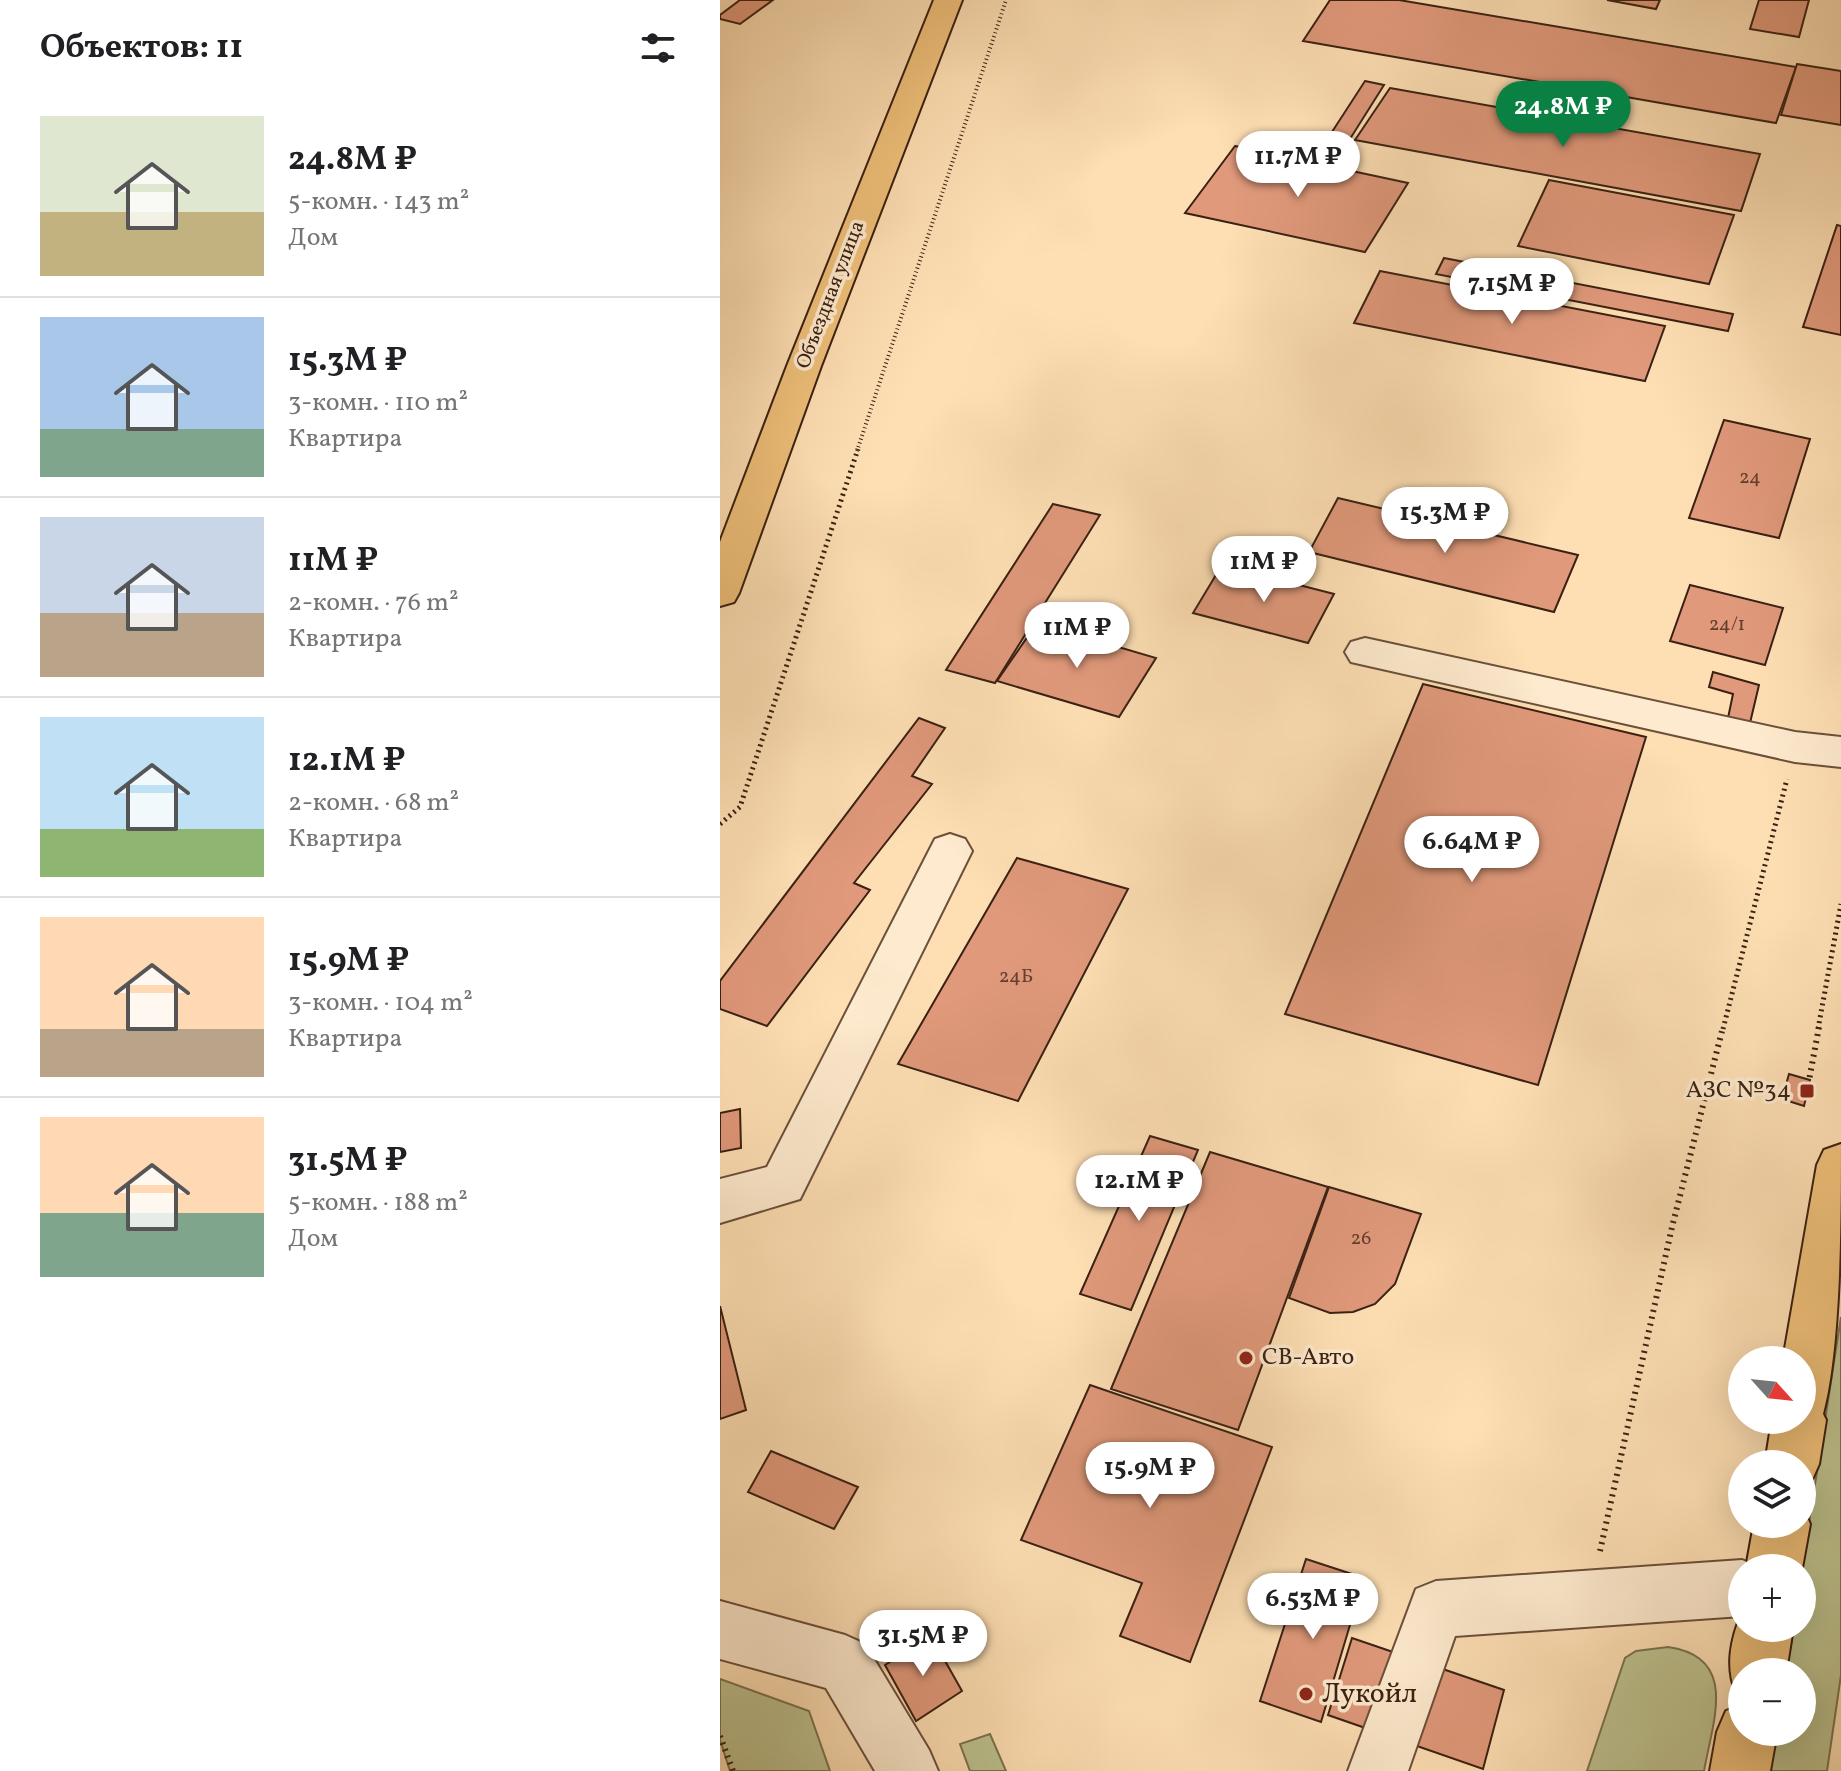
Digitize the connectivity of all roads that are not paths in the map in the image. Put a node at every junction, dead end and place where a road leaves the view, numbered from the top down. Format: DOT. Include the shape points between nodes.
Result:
graph roads {
  1 [pos="948,0"];
  2 [pos="720,593"];
  3 [pos="1365,652"];
  4 [pos="1841,752"];
  5 [pos="950,851"];
  6 [pos="1841,1165"];
  7 [pos="720,1201"];
  8 [pos="1811,1346"];
  9 [pos="1728,1589"];
  10 [pos="720,1630"];
  11 [pos="1744,1746"];
  12 [pos="908,1771"];
  13 [pos="1378,1771"];
  14 [pos="1740,1771"];
  1 -- 2 [label="main road, Объездная улица"];
  3 -- 4 [label="lane" via="1795,747"];
  5 -- 7 [label="lane" via="783,1184"];
  6 -- 8 [label="main road"];
  9 -- 13 [label="lane" via="1436,1609"];
  10 -- 12 [label="lane" via="845,1664"];
  11 -- 14 [label="main road"];
}
